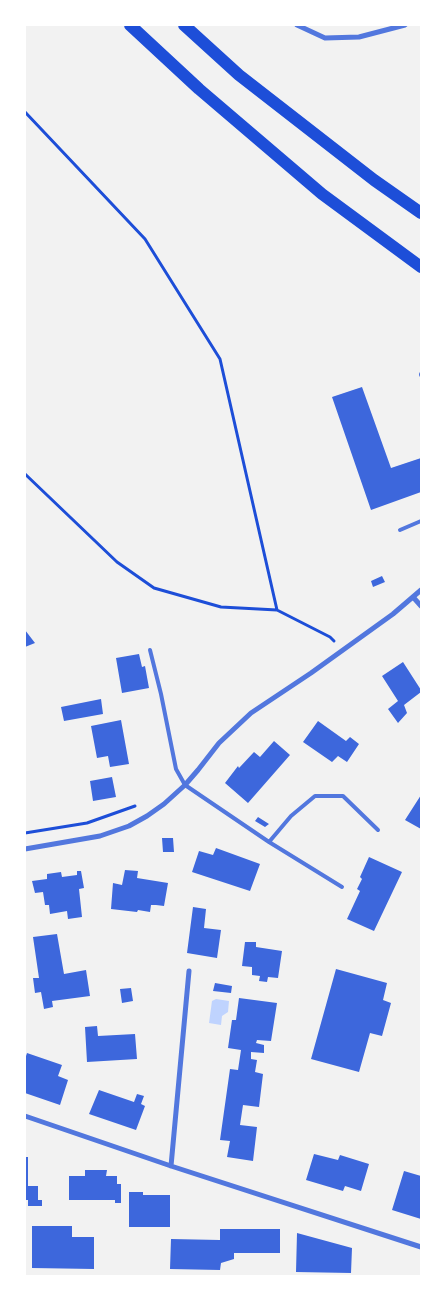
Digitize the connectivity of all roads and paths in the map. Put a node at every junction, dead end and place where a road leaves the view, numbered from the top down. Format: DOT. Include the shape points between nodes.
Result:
graph roads {
  1 [pos="130,25"];
  2 [pos="184,25"];
  3 [pos="297,25"];
  4 [pos="405,25"];
  5 [pos="25,112"];
  6 [pos="421,213"];
  7 [pos="421,267"];
  8 [pos="25,474"];
  9 [pos="421,521"];
  10 [pos="400,530"];
  11 [pos="421,590"];
  12 [pos="413,596"];
  13 [pos="421,606"];
  14 [pos="276,610"];
  15 [pos="336,642"];
  16 [pos="150,650"];
  17 [pos="185,785"];
  18 [pos="378,830"];
  19 [pos="269,842"];
  20 [pos="25,848"];
  21 [pos="342,887"];
  22 [pos="189,972"];
  23 [pos="25,1116"];
  24 [pos="171,1166"];
  25 [pos="421,1247"];
  1 -- 7 [label="main road" via="322,194"];
  2 -- 6 [label="main road" via="238,75"];
  3 -- 4 [label="street" via="325,38 359,37"];
  5 -- 14 [label="path" via="145,239 220,359"];
  8 -- 14 [label="path" via="117,562 154,588 221,607"];
  9 -- 10 [label="lane"];
  11 -- 12 [label="street"];
  12 -- 13 [label="street"];
  12 -- 17 [label="street" via="311,673 251,713 219,743"];
  14 -- 15 [label="path"];
  16 -- 17 [label="lane" via="176,769"];
  17 -- 19 [label="lane"];
  17 -- 20 [label="street" via="164,804 129,826 100,836"];
  18 -- 19 [label="lane" via="343,796 315,796 291,816"];
  19 -- 21 [label="lane"];
  22 -- 24 [label="street"];
  23 -- 24 [label="street"];
  24 -- 25 [label="street"];
}
